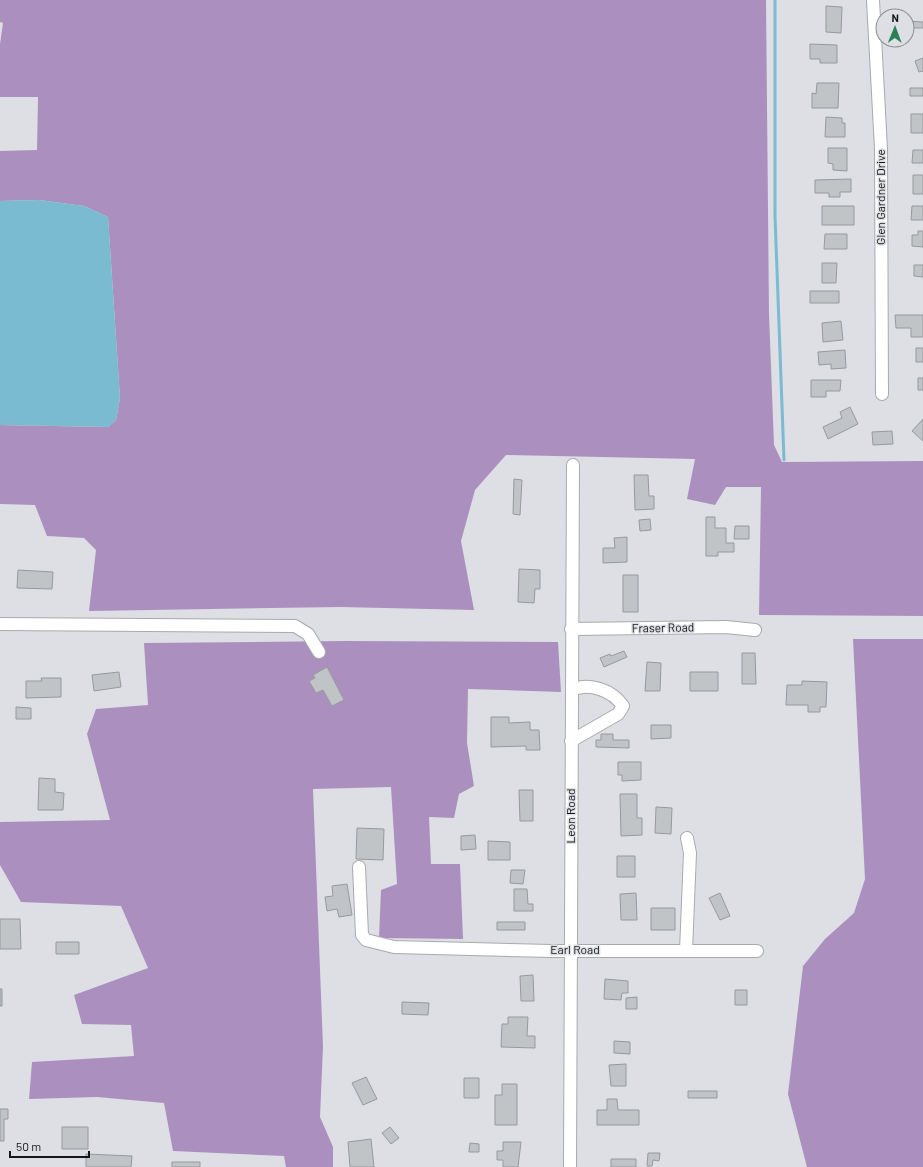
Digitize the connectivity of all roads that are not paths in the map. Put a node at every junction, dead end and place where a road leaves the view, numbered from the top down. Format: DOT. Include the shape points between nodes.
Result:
graph roads {
  1 [pos="873,0"];
  2 [pos="882,394"];
  3 [pos="573,466"];
  4 [pos="0,624"];
  5 [pos="571,628"];
  6 [pos="755,630"];
  7 [pos="319,652"];
  8 [pos="572,690"];
  9 [pos="571,741"];
  10 [pos="687,838"];
  11 [pos="359,867"];
  12 [pos="570,950"];
  13 [pos="686,951"];
  14 [pos="757,951"];
  15 [pos="570,1167"];
  1 -- 2 [label="street, Glen Gardner Drive" via="881,149"];
  3 -- 5 [label="street, Leon Road"];
  4 -- 7 [label="street" via="295,626 308,634"];
  5 -- 6 [label="street, Fraser Road" via="726,627"];
  5 -- 8 [label="street, Leon Road"];
  8 -- 9 [label="street, Leon Road"];
  8 -- 9 [label="street" via="591,686 619,700 623,706 618,714"];
  9 -- 12 [label="street, Leon Road"];
  10 -- 13 [label="street" via="690,853"];
  11 -- 12 [label="street, Earl Road" via="362,935 366,940 394,948"];
  12 -- 13 [label="street, Earl Road"];
  12 -- 15 [label="street, Leon Road"];
  13 -- 14 [label="street, Earl Road"];
}
